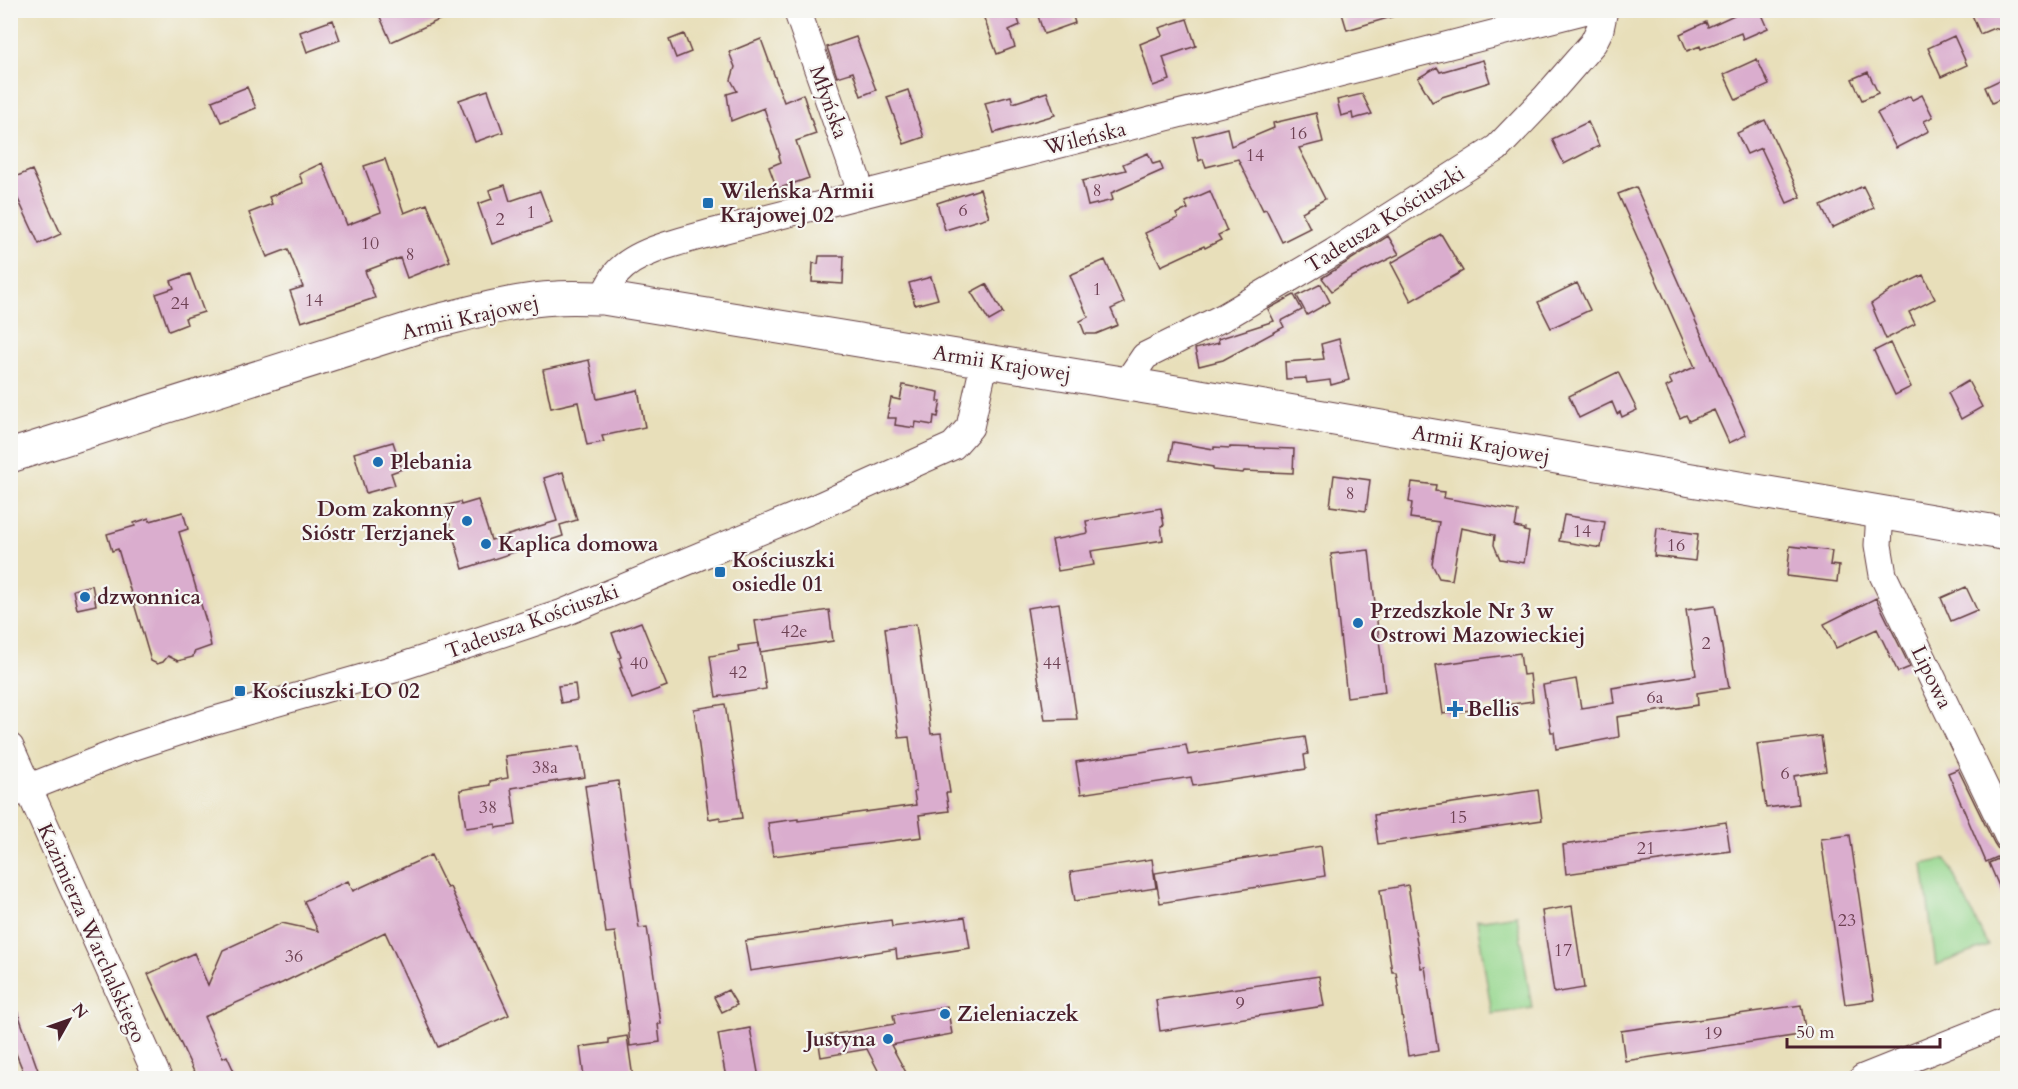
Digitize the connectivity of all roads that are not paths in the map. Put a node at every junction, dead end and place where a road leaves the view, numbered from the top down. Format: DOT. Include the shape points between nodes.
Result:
graph roads {
  1 [pos="796,10"];
  2 [pos="1587,10"];
  3 [pos="1604,10"];
  4 [pos="862,194"];
  5 [pos="603,298"];
  6 [pos="985,360"];
  7 [pos="1126,384"];
  8 [pos="10,456"];
  9 [pos="1880,513"];
  10 [pos="2007,534"];
  11 [pos="10,747"];
  12 [pos="19,791"];
  13 [pos="2007,836"];
  14 [pos="2007,1020"];
  15 [pos="158,1078"];
  16 [pos="1863,1078"];
  1 -- 4 [label="street, Młyńska"];
  2 -- 4 [label="street, Wileńska"];
  3 -- 7 [label="street, Tadeusza Kościuszki" via="1593,44 1497,148 1236,311 1145,356"];
  4 -- 5 [label="street, Wileńska" via="643,254 615,274"];
  5 -- 6 [label="main road, Armii Krajowej"];
  5 -- 8 [label="main road, Armii Krajowej" via="530,301 429,323"];
  6 -- 7 [label="main road, Armii Krajowej"];
  6 -- 12 [label="street, Tadeusza Kościuszki" via="970,427 953,446 824,504 563,613 394,669 129,748"];
  7 -- 9 [label="main road, Armii Krajowej"];
  9 -- 10 [label="main road, Armii Krajowej"];
  9 -- 13 [label="street, Lipowa" via="1878,544 1883,575"];
  11 -- 12 [label="street, Kazimierza Warchalskiego"];
  12 -- 15 [label="street, Kazimierza Warchalskiego"];
  14 -- 16 [label="street"];
}
